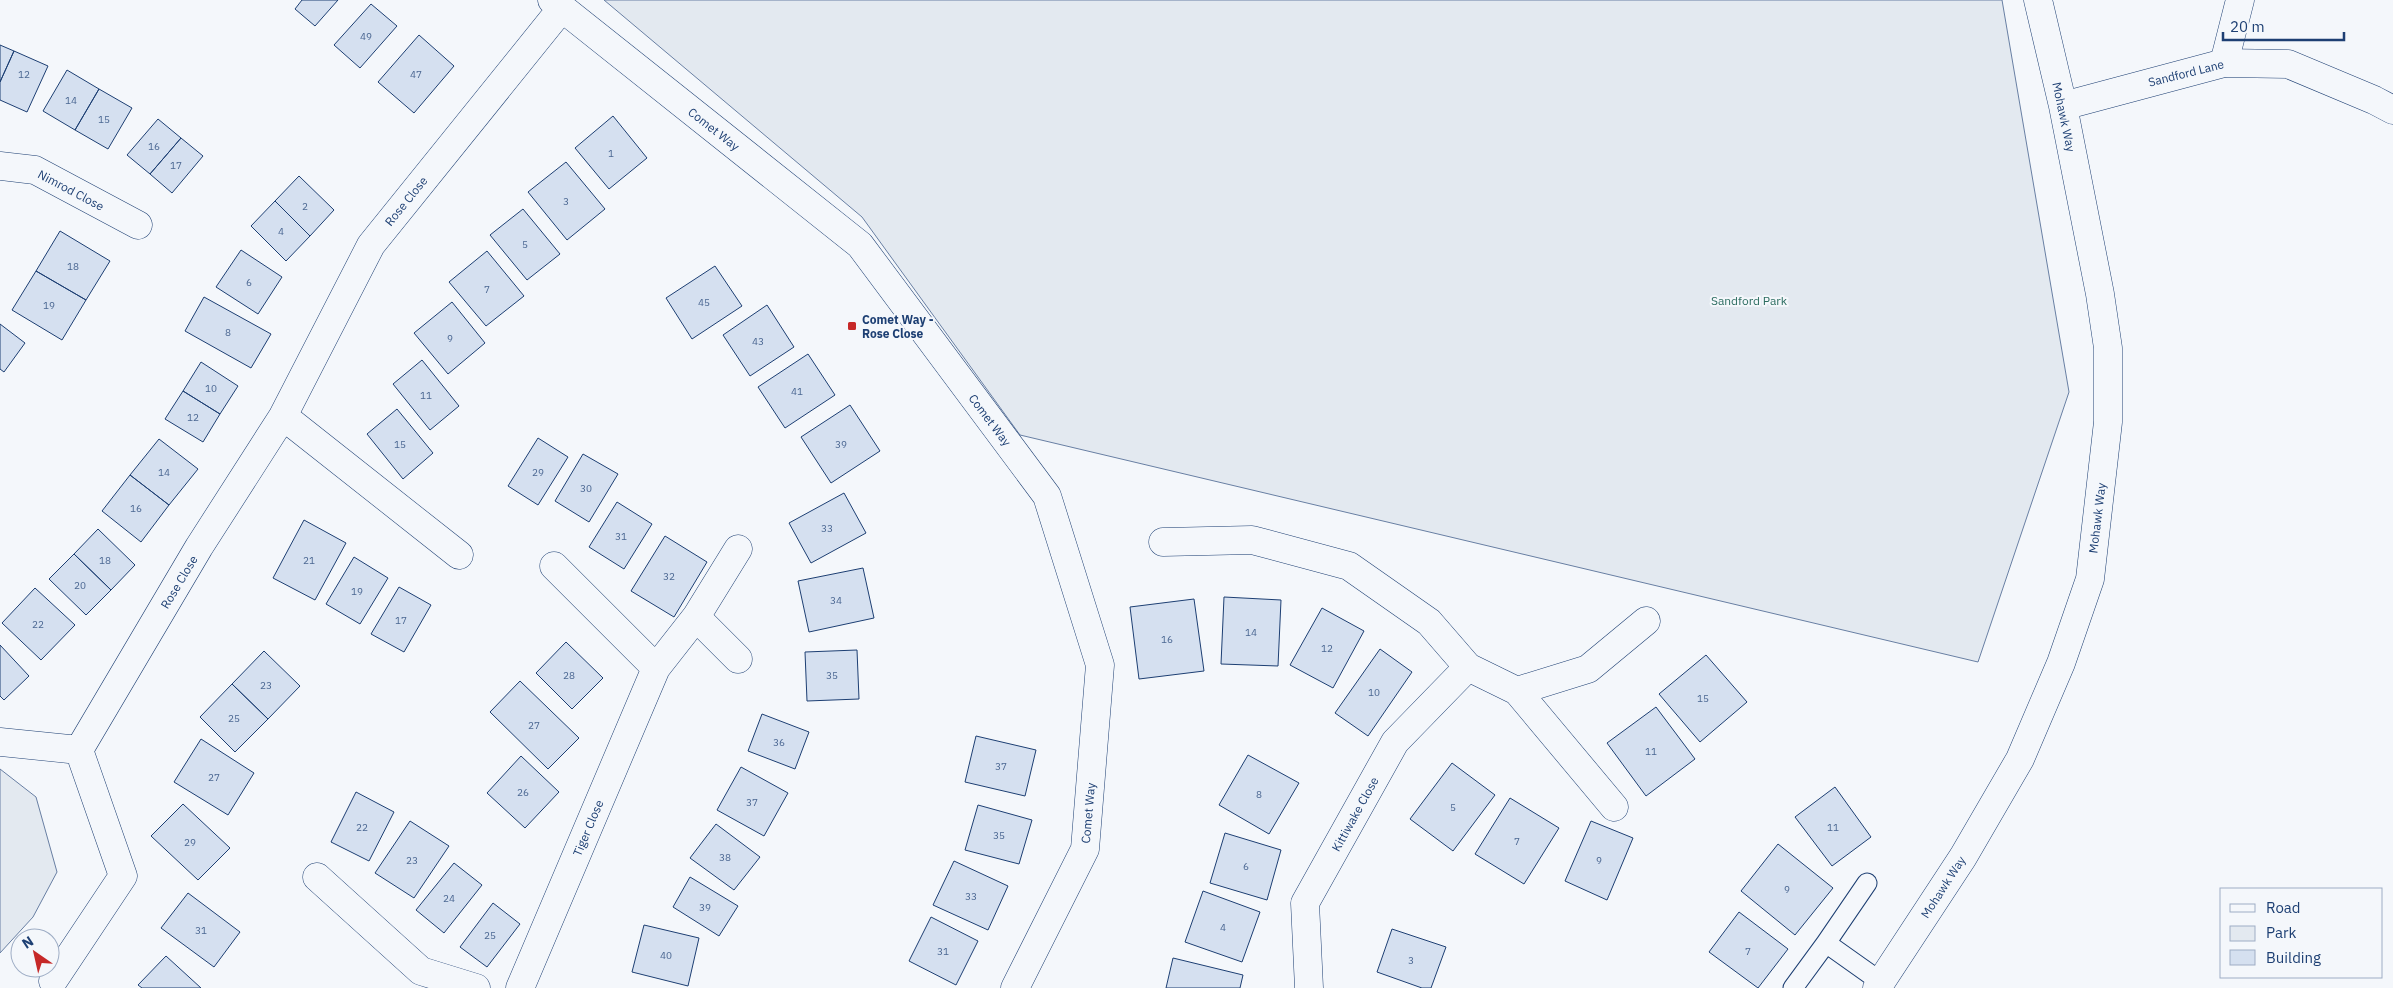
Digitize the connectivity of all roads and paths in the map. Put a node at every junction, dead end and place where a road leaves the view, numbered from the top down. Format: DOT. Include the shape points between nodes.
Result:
graph roads {
  1 [pos="2038,0"];
  2 [pos="2240,0"];
  3 [pos="557,4"];
  4 [pos="2224,63"];
  5 [pos="2063,106"];
  6 [pos="2393,110"];
  7 [pos="0,166"];
  8 [pos="138,226"];
  9 [pos="283,416"];
  10 [pos="1163,542"];
  11 [pos="738,549"];
  12 [pos="459,555"];
  13 [pos="554,566"];
  14 [pos="696,617"];
  15 [pos="1646,621"];
  16 [pos="738,659"];
  17 [pos="1468,667"];
  18 [pos="656,668"];
  19 [pos="1517,691"];
  20 [pos="0,742"];
  21 [pos="79,750"];
  22 [pos="1614,807"];
  23 [pos="317,877"];
  24 [pos="1867,883"];
  25 [pos="1826,943"];
  26 [pos="53,981"];
  27 [pos="1879,985"];
  28 [pos="476,988"];
  29 [pos="520,988"];
  30 [pos="1015,988"];
  31 [pos="1309,988"];
  32 [pos="1794,988"];
  1 -- 5 [label="street, Mohawk Way"];
  2 -- 4 [label="street"];
  3 -- 9 [label="street, Rose Close" via="371,245"];
  3 -- 30 [label="street, Comet Way" via="860,244 1047,496 1100,665 1085,850"];
  4 -- 5 [label="street, Sandford Lane"];
  4 -- 6 [label="street, Sandford Lane" via="2288,64"];
  5 -- 27 [label="street, Mohawk Way" via="2108,348 2108,422 2090,580 2061,663 2020,759 1963,857"];
  7 -- 8 [label="street, Nimrod Close" via="35,170"];
  9 -- 12 [label="street"];
  9 -- 21 [label="street, Rose Close" via="199,547"];
  10 -- 17 [label="street" via="1252,540 1349,566 1429,622"];
  11 -- 14 [label="street, Tiger Close"];
  13 -- 18 [label="street"];
  14 -- 16 [label="street"];
  14 -- 18 [label="street, Tiger Close"];
  15 -- 19 [label="street" via="1588,669"];
  17 -- 19 [label="street"];
  17 -- 31 [label="street, Kittiwake Close" via="1395,742 1305,902"];
  18 -- 29 [label="street, Tiger Close"];
  19 -- 22 [label="street"];
  20 -- 21 [label="street"];
  21 -- 26 [label="street" via="123,876"];
  23 -- 28 [label="street" via="421,970"];
  24 -- 25 [label="lane"];
  25 -- 27 [label="lane"];
  25 -- 32 [label="lane"];
}
